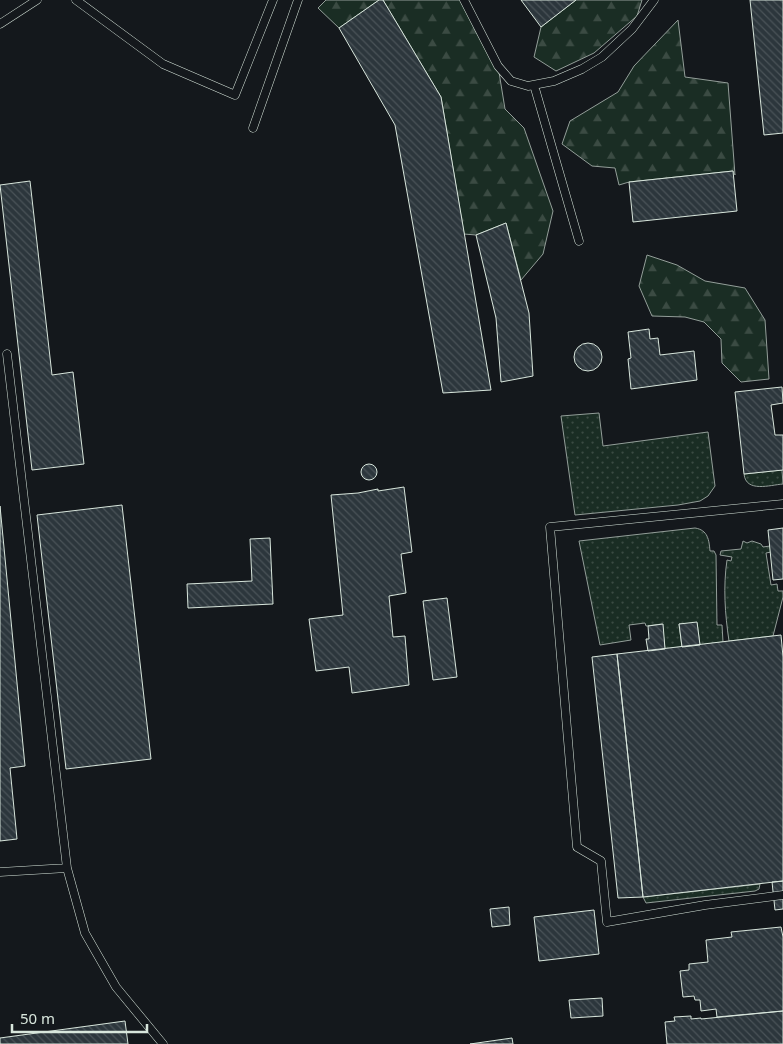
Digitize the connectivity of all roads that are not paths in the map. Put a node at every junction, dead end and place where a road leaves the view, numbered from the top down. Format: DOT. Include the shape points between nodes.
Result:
graph roads {
  1 [pos="37,0"];
  2 [pos="76,0"];
  3 [pos="273,0"];
  4 [pos="298,0"];
  5 [pos="464,0"];
  6 [pos="654,0"];
  7 [pos="0,24"];
  8 [pos="534,84"];
  9 [pos="253,128"];
  10 [pos="579,241"];
  11 [pos="7,354"];
  12 [pos="783,504"];
  13 [pos="68,868"];
  14 [pos="0,872"];
  15 [pos="783,895"];
  16 [pos="163,1044"];
  1 -- 7 [label="lane"];
  2 -- 3 [label="lane" via="163,64 235,95"];
  4 -- 9 [label="lane"];
  5 -- 8 [label="lane" via="498,66 511,81 528,86"];
  6 -- 8 [label="lane" via="632,30 602,56 554,81"];
  8 -- 10 [label="lane"];
  11 -- 13 [label="lane"];
  12 -- 15 [label="lane" via="550,527 576,848 601,861 607,922"];
  13 -- 14 [label="lane"];
  13 -- 16 [label="lane" via="85,933 116,986"];
}
